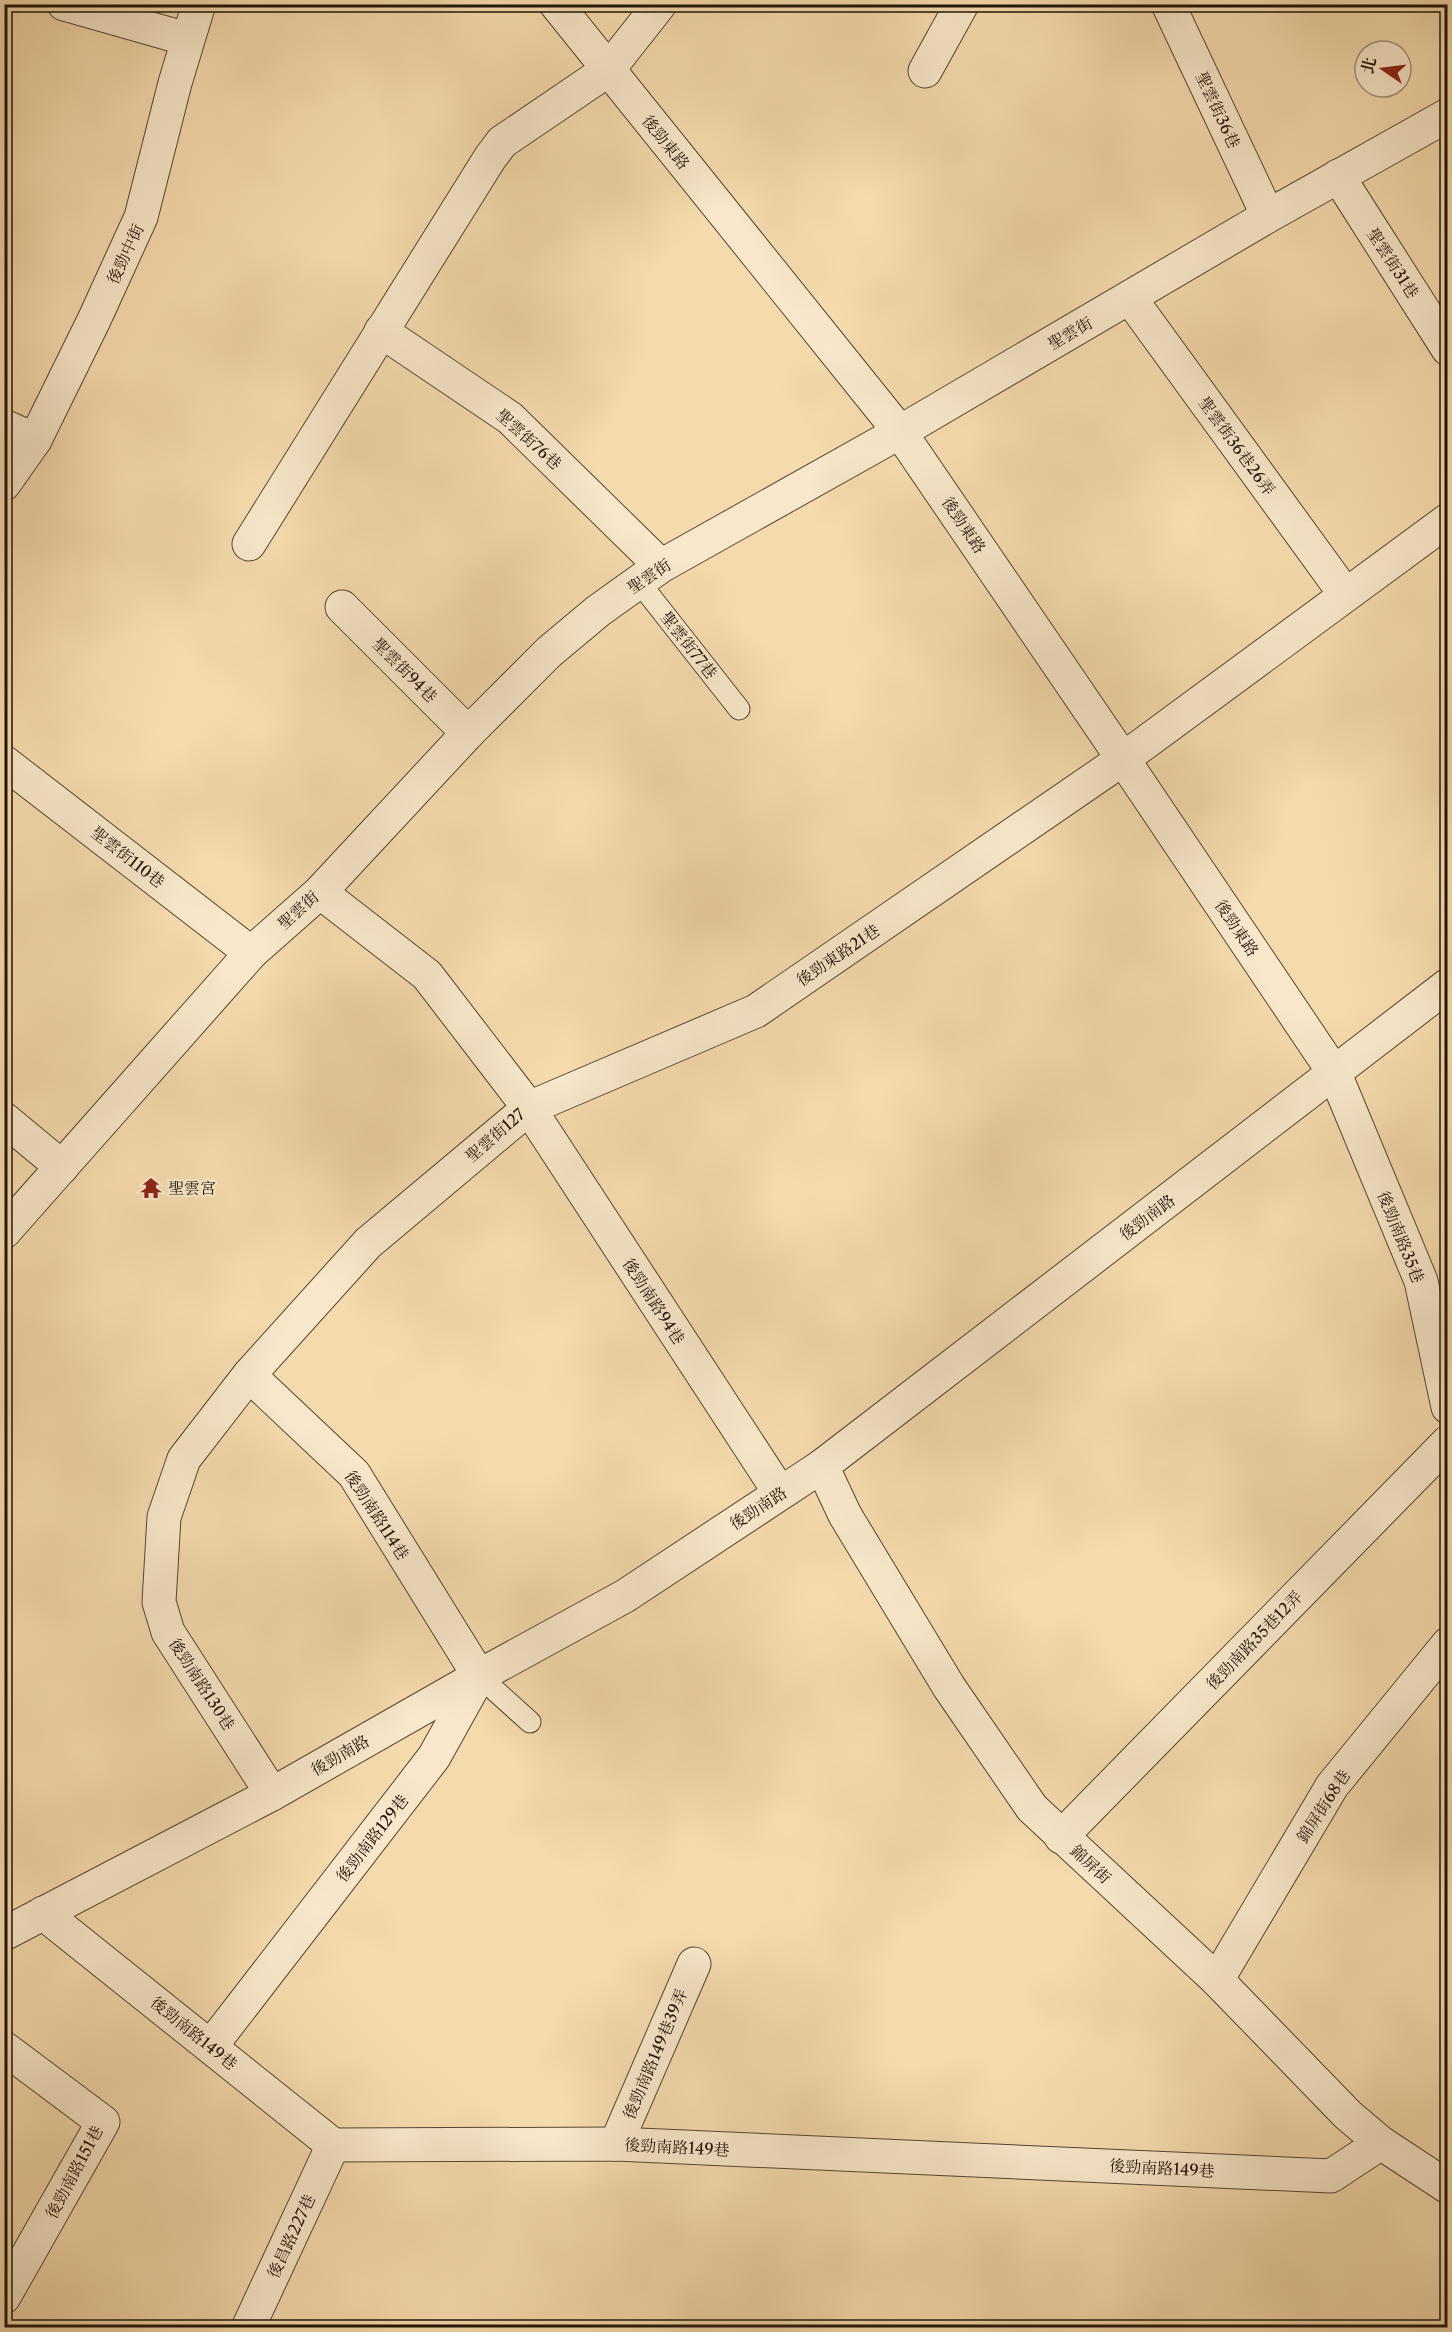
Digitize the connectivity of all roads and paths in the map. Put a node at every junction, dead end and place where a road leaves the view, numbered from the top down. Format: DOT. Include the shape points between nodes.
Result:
graph roads {
  1 [pos="64,4"];
  2 [pos="199,4"];
  3 [pos="556,4"];
  4 [pos="660,4"];
  5 [pos="962,4"];
  6 [pos="1168,4"];
  7 [pos="187,39"];
  8 [pos="608,70"];
  9 [pos="925,71"];
  10 [pos="1448,115"];
  11 [pos="1338,176"];
  12 [pos="1268,216"];
  13 [pos="1130,298"];
  14 [pos="381,330"];
  15 [pos="1448,349"];
  16 [pos="4,426"];
  17 [pos="900,432"];
  18 [pos="35,440"];
  19 [pos="4,484"];
  20 [pos="1448,520"];
  21 [pos="249,544"];
  22 [pos="650,574"];
  23 [pos="1345,594"];
  24 [pos="342,608"];
  25 [pos="739,709"];
  26 [pos="468,733"];
  27 [pos="1124,759"];
  28 [pos="4,762"];
  29 [pos="320,892"];
  30 [pos="250,953"];
  31 [pos="1448,985"];
  32 [pos="1335,1074"];
  33 [pos="529,1108"];
  34 [pos="4,1119"];
  35 [pos="62,1167"];
  36 [pos="4,1232"];
  37 [pos="249,1375"];
  38 [pos="1448,1407"];
  39 [pos="1448,1442"];
  40 [pos="822,1466"];
  41 [pos="780,1493"];
  42 [pos="1448,1644"];
  43 [pos="479,1676"];
  44 [pos="530,1722"];
  45 [pos="272,1794"];
  46 [pos="1061,1837"];
  47 [pos="43,1913"];
  48 [pos="4,1934"];
  49 [pos="694,1964"];
  50 [pos="1217,1980"];
  51 [pos="211,2046"];
  52 [pos="7,2054"];
  53 [pos="1381,2143"];
  54 [pos="616,2144"];
  55 [pos="333,2145"];
  56 [pos="1448,2187"];
  57 [pos="4,2297"];
  58 [pos="248,2328"];
  1 -- 7 [label="street"];
  2 -- 7 [label="street, 後勁中街"];
  3 -- 8 [label="street, 後勁東路"];
  4 -- 8 [label="street"];
  5 -- 9 [label="street"];
  6 -- 12 [label="street, 聖雲街36巷"];
  7 -- 18 [label="street, 後勁中街" via="141,218"];
  8 -- 14 [label="street" via="502,142"];
  8 -- 17 [label="street, 後勁東路"];
  10 -- 11 [label="street, 聖雲街"];
  11 -- 12 [label="street, 聖雲街"];
  11 -- 15 [label="street, 聖雲街31巷"];
  12 -- 13 [label="street, 聖雲街"];
  13 -- 17 [label="street, 聖雲街"];
  13 -- 23 [label="street, 聖雲街36巷26弄"];
  14 -- 21 [label="street"];
  14 -- 22 [label="street, 聖雲街76巷" via="510,418"];
  16 -- 18 [label="street"];
  17 -- 22 [label="street, 聖雲街"];
  17 -- 27 [label="street, 後勁東路"];
  18 -- 19 [label="street, 後勁中街"];
  20 -- 23 [label="street, 後勁東路21巷"];
  22 -- 25 [label="lane, 聖雲街77巷"];
  22 -- 26 [label="street, 聖雲街" via="549,652"];
  23 -- 27 [label="street, 後勁東路21巷"];
  24 -- 26 [label="street, 聖雲街94巷"];
  26 -- 29 [label="street, 聖雲街"];
  27 -- 32 [label="street, 後勁東路"];
  27 -- 33 [label="street, 後勁東路21巷" via="756,1011"];
  28 -- 30 [label="street, 聖雲街110巷"];
  29 -- 30 [label="street, 聖雲街"];
  29 -- 33 [label="street, 聖雲街127" via="427,975"];
  30 -- 35 [label="street, 聖雲街"];
  31 -- 32 [label="street, 後勁南路"];
  32 -- 38 [label="street, 後勁南路35巷" via="1420,1281"];
  32 -- 40 [label="street, 後勁南路"];
  33 -- 37 [label="street, 聖雲街127" via="368,1243"];
  33 -- 41 [label="street, 後勁南路94巷"];
  34 -- 35 [label="street"];
  35 -- 36 [label="street, 聖雲街"];
  37 -- 43 [label="street, 後勁南路114巷" via="354,1474"];
  37 -- 45 [label="street, 後勁南路130巷" via="184,1459 177,1475 164,1517 159,1602 168,1632"];
  39 -- 46 [label="street, 後勁南路35巷12弄"];
  40 -- 41 [label="street, 後勁南路"];
  40 -- 46 [label="street, 錦屏街" via="845,1515 949,1687 1032,1808"];
  41 -- 43 [label="street, 後勁南路" via="625,1596"];
  42 -- 50 [label="street, 錦屏街68巷" via="1332,1785"];
  43 -- 44 [label="lane"];
  43 -- 45 [label="street, 後勁南路"];
  43 -- 51 [label="street, 後勁南路129巷" via="434,1757"];
  45 -- 47 [label="street, 後勁南路"];
  46 -- 50 [label="street, 錦屏街"];
  47 -- 48 [label="street, 後勁南路"];
  47 -- 51 [label="street, 後勁南路149巷"];
  49 -- 54 [label="street, 後勁南路149巷39弄"];
  50 -- 53 [label="street, 錦屏街" via="1348,2115"];
  51 -- 55 [label="street, 後勁南路149巷"];
  52 -- 57 [label="street, 後勁南路151巷" via="103,2122"];
  53 -- 54 [label="street, 後勁南路149巷" via="1331,2176"];
  53 -- 56 [label="street, 錦屏街"];
  54 -- 55 [label="street, 後勁南路149巷"];
  55 -- 58 [label="street, 後昌路227巷"];
}
